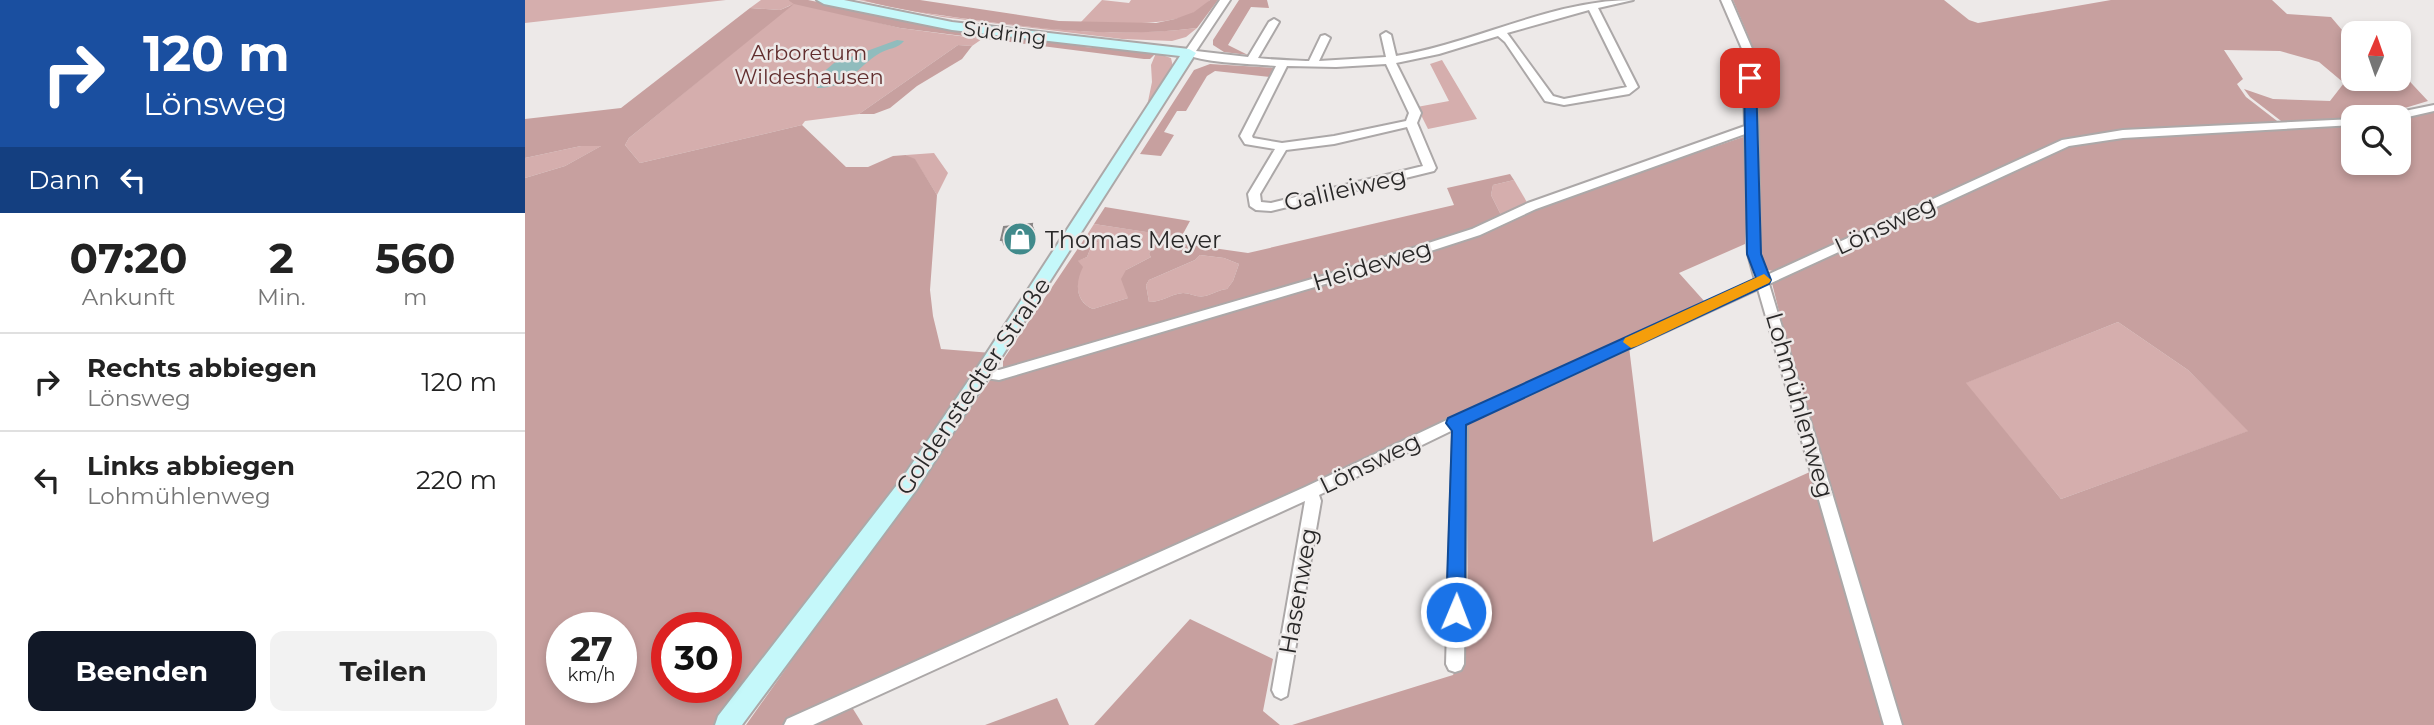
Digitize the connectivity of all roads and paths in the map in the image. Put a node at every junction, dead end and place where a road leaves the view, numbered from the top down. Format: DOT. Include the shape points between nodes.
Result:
graph roads {
  1 [pos="824,0"];
  2 [pos="1225,0"];
  3 [pos="1628,0"];
  4 [pos="1726,0"];
  5 [pos="1591,6"];
  6 [pos="1274,22"];
  7 [pos="1501,33"];
  8 [pos="1386,35"];
  9 [pos="1325,38"];
  10 [pos="1189,53"];
  11 [pos="1252,60"];
  12 [pos="1391,60"];
  13 [pos="1284,61"];
  14 [pos="1313,64"];
  15 [pos="2434,108"];
  16 [pos="2411,113"];
  17 [pos="1411,123"];
  18 [pos="2341,123"];
  19 [pos="1752,127"];
  20 [pos="1282,147"];
  21 [pos="1764,280"];
  22 [pos="984,373"];
  23 [pos="1454,423"];
  24 [pos="1310,492"];
  25 [pos="1455,664"];
  26 [pos="1281,690"];
  27 [pos="727,725"];
  28 [pos="793,725"];
  29 [pos="1893,725"];
  1 -- 10 [label="main road, Südring" via="953,26"];
  2 -- 10 [label="street, Goldenstedter Straße"];
  3 -- 5 [label="street"];
  4 -- 19 [label="street, Lohmühlenweg" via="1748,51"];
  5 -- 7 [label="street"];
  5 -- 7 [label="street" via="1633,87 1629,91 1565,102 1549,99"];
  6 -- 11 [label="street"];
  7 -- 12 [label="street"];
  8 -- 12 [label="street"];
  9 -- 14 [label="street"];
  10 -- 11 [label="street"];
  10 -- 22 [label="main road, Goldenstedter Straße"];
  11 -- 13 [label="street"];
  12 -- 14 [label="street"];
  12 -- 17 [label="street" via="1415,113"];
  13 -- 14 [label="street"];
  13 -- 20 [label="street" via="1246,136 1249,141"];
  15 -- 16 [label="street"];
  17 -- 20 [label="street"];
  17 -- 20 [label="street, Galileiweg" via="1431,165 1425,170 1271,207 1256,206 1254,194"];
  18 -- 21 [label="street, Lönsweg" via="2123,134 2075,141"];
  19 -- 21 [label="street, Lohmühlenweg" via="1754,254"];
  19 -- 22 [label="street, Heideweg" via="1532,206 1476,232 1364,268 999,374"];
  21 -- 23 [label="street, Lönsweg"];
  21 -- 29 [label="street, Lohmühlenweg"];
  22 -- 27 [label="main road, Goldenstedter Straße" via="874,534"];
  23 -- 24 [label="street, Lönsweg"];
  23 -- 25 [label="street" via="1460,428"];
  24 -- 26 [label="street, Hasenweg" via="1313,501"];
  24 -- 28 [label="street, Lönsweg"];
}
